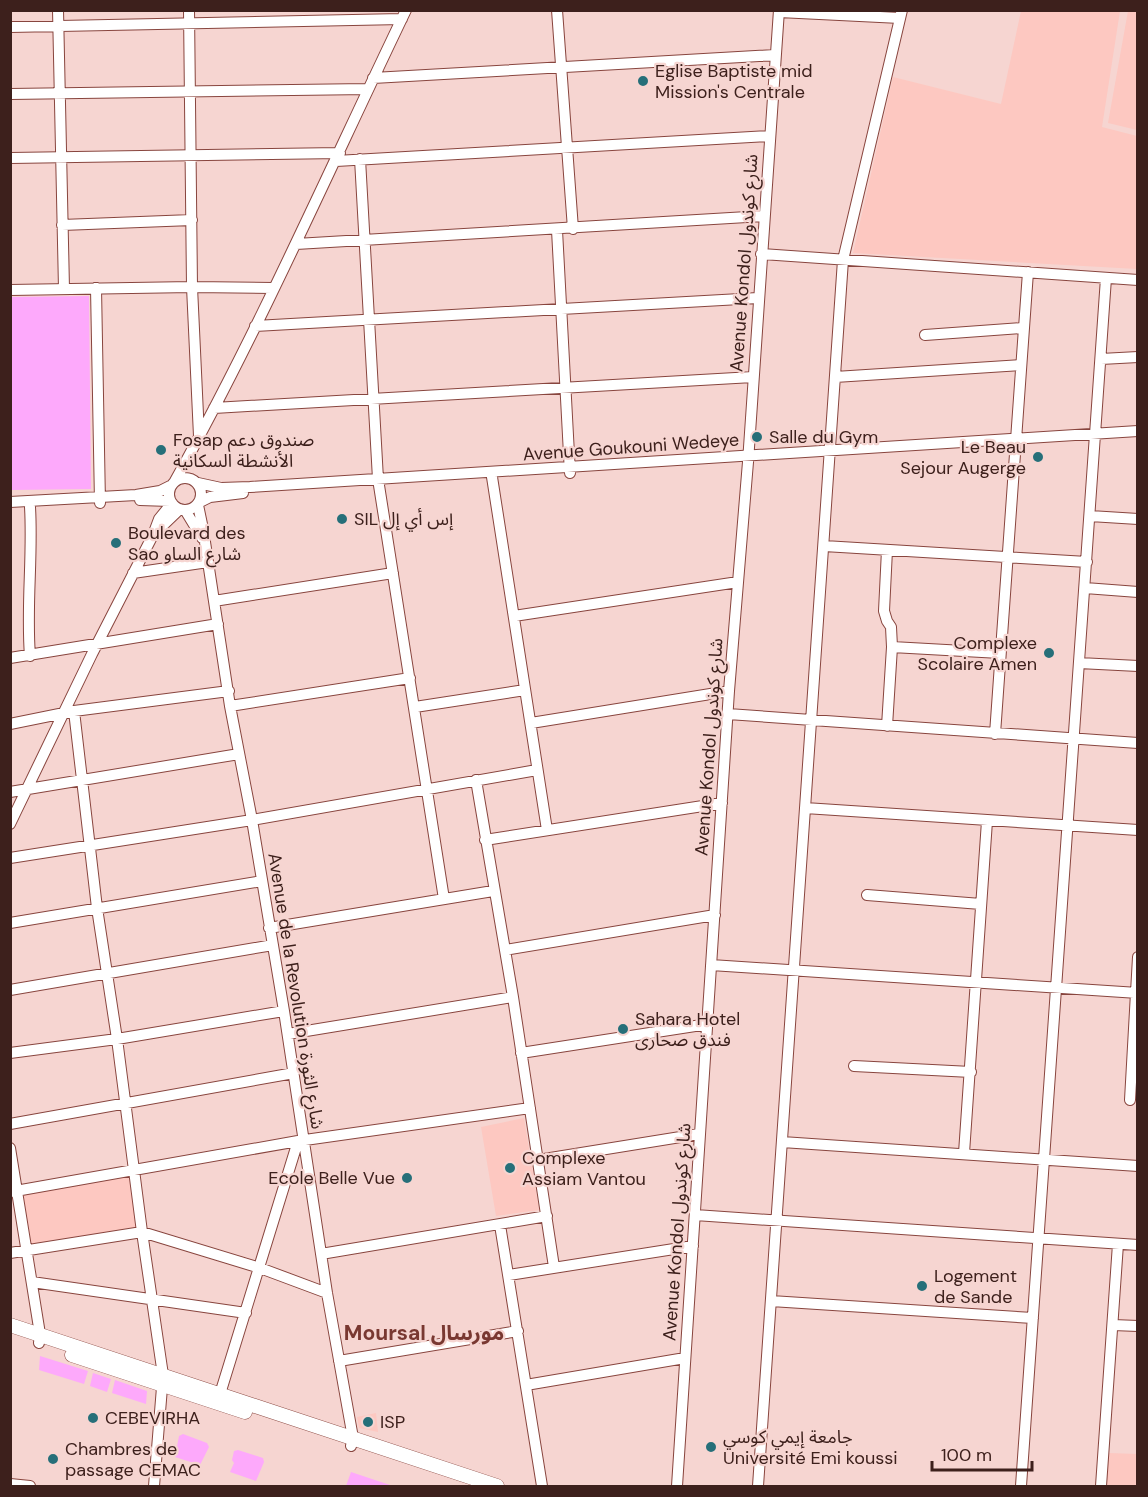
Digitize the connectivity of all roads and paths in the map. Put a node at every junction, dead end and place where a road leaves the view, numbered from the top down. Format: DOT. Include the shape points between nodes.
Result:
graph roads {
  1 [pos="58,10"];
  2 [pos="189,10"];
  3 [pos="558,10"];
  4 [pos="779,11"];
  5 [pos="856,13"];
  6 [pos="901,14"];
  7 [pos="404,15"];
  8 [pos="321,16"];
  9 [pos="190,24"];
  10 [pos="58,26"];
  11 [pos="10,27"];
  12 [pos="775,55"];
  13 [pos="562,68"];
  14 [pos="373,78"];
  15 [pos="368,89"];
  16 [pos="190,91"];
  17 [pos="60,93"];
  18 [pos="10,94"];
  19 [pos="770,136"];
  20 [pos="568,149"];
  21 [pos="191,155"];
  22 [pos="60,156"];
  23 [pos="338,157"];
  24 [pos="10,158"];
  25 [pos="360,159"];
  26 [pos="764,216"];
  27 [pos="192,220"];
  28 [pos="62,225"];
  29 [pos="573,229"];
  30 [pos="557,230"];
  31 [pos="365,239"];
  32 [pos="296,244"];
  33 [pos="761,254"];
  34 [pos="843,260"];
  35 [pos="1028,272"];
  36 [pos="1106,278"];
  37 [pos="1137,280"];
  38 [pos="192,287"];
  39 [pos="96,288"];
  40 [pos="273,288"];
  41 [pos="64,289"];
  42 [pos="10,290"];
  43 [pos="758,298"];
  44 [pos="561,308"];
  45 [pos="368,319"];
  46 [pos="255,326"];
  47 [pos="1023,328"];
  48 [pos="925,335"];
  49 [pos="1137,357"];
  50 [pos="1101,359"];
  51 [pos="1021,365"];
  52 [pos="835,377"];
  53 [pos="753,378"];
  54 [pos="565,389"];
  55 [pos="373,400"];
  56 [pos="214,408"];
  57 [pos="1137,431"];
  58 [pos="199,436"];
  59 [pos="1095,437"];
  60 [pos="1137,438"];
  61 [pos="1016,442"];
  62 [pos="190,454"];
  63 [pos="830,454"];
  64 [pos="748,459"];
  65 [pos="570,470"];
  66 [pos="492,477"];
  67 [pos="197,482"];
  68 [pos="379,482"];
  69 [pos="173,484"];
  70 [pos="100,500"];
  71 [pos="147,500"];
  72 [pos="10,502"];
  73 [pos="199,503"];
  74 [pos="177,506"];
  75 [pos="30,507"];
  76 [pos="10,509"];
  77 [pos="1090,516"];
  78 [pos="1137,519"];
  79 [pos="156,524"];
  80 [pos="153,535"];
  81 [pos="204,541"];
  82 [pos="824,546"];
  83 [pos="886,550"];
  84 [pos="1008,558"];
  85 [pos="208,562"];
  86 [pos="1087,562"];
  87 [pos="133,573"];
  88 [pos="393,573"];
  89 [pos="738,582"];
  90 [pos="1085,588"];
  91 [pos="1137,592"];
  92 [pos="214,601"];
  93 [pos="513,616"];
  94 [pos="218,624"];
  95 [pos="98,644"];
  96 [pos="892,647"];
  97 [pos="1000,653"];
  98 [pos="30,656"];
  99 [pos="10,658"];
  100 [pos="1080,663"];
  101 [pos="1137,666"];
  102 [pos="410,678"];
  103 [pos="525,690"];
  104 [pos="229,691"];
  105 [pos="729,691"];
  106 [pos="230,706"];
  107 [pos="415,707"];
  108 [pos="69,712"];
  109 [pos="728,714"];
  110 [pos="811,720"];
  111 [pos="531,723"];
  112 [pos="10,724"];
  113 [pos="887,726"];
  114 [pos="995,734"];
  115 [pos="1073,740"];
  116 [pos="1137,743"];
  117 [pos="239,753"];
  118 [pos="537,770"];
  119 [pos="82,780"];
  120 [pos="476,780"];
  121 [pos="427,788"];
  122 [pos="28,789"];
  123 [pos="10,792"];
  124 [pos="722,803"];
  125 [pos="805,808"];
  126 [pos="252,820"];
  127 [pos="987,821"];
  128 [pos="10,824"];
  129 [pos="1067,825"];
  130 [pos="547,830"];
  131 [pos="1137,830"];
  132 [pos="485,840"];
  133 [pos="91,846"];
  134 [pos="10,858"];
  135 [pos="262,881"];
  136 [pos="493,891"];
  137 [pos="867,896"];
  138 [pos="444,899"];
  139 [pos="981,904"];
  140 [pos="97,908"];
  141 [pos="715,915"];
  142 [pos="10,923"];
  143 [pos="269,927"];
  144 [pos="273,945"];
  145 [pos="505,950"];
  146 [pos="1137,957"];
  147 [pos="711,965"];
  148 [pos="794,971"];
  149 [pos="106,975"];
  150 [pos="977,982"];
  151 [pos="1056,988"];
  152 [pos="10,990"];
  153 [pos="1136,993"];
  154 [pos="513,997"];
  155 [pos="285,1011"];
  156 [pos="708,1024"];
  157 [pos="288,1034"];
  158 [pos="117,1039"];
  159 [pos="10,1053"];
  160 [pos="521,1053"];
  161 [pos="854,1066"];
  162 [pos="971,1072"];
  163 [pos="294,1073"];
  164 [pos="1131,1100"];
  165 [pos="125,1104"];
  166 [pos="530,1108"];
  167 [pos="10,1124"];
  168 [pos="699,1134"];
  169 [pos="300,1141"];
  170 [pos="782,1142"];
  171 [pos="10,1148"];
  172 [pos="964,1154"];
  173 [pos="538,1160"];
  174 [pos="1044,1160"];
  175 [pos="1137,1166"];
  176 [pos="134,1169"];
  177 [pos="14,1192"];
  178 [pos="695,1215"];
  179 [pos="547,1216"];
  180 [pos="776,1221"];
  181 [pos="500,1225"];
  182 [pos="142,1232"];
  183 [pos="1038,1239"];
  184 [pos="1118,1244"];
  185 [pos="1137,1245"];
  186 [pos="693,1246"];
  187 [pos="27,1250"];
  188 [pos="10,1253"];
  189 [pos="321,1254"];
  190 [pos="554,1267"];
  191 [pos="260,1268"];
  192 [pos="509,1275"];
  193 [pos="32,1282"];
  194 [pos="327,1293"];
  195 [pos="152,1299"];
  196 [pos="771,1301"];
  197 [pos="246,1312"];
  198 [pos="1033,1318"];
  199 [pos="10,1325"];
  200 [pos="1113,1325"];
  201 [pos="1137,1326"];
  202 [pos="518,1330"];
  203 [pos="10,1334"];
  204 [pos="40,1339"];
  205 [pos="685,1358"];
  206 [pos="339,1361"];
  207 [pos="163,1380"];
  208 [pos="526,1385"];
  209 [pos="220,1394"];
  210 [pos="352,1442"];
  211 [pos="10,1484"];
  212 [pos="471,1484"];
  213 [pos="30,1486"];
  214 [pos="154,1486"];
  215 [pos="497,1486"];
  216 [pos="542,1486"];
  217 [pos="677,1486"];
  218 [pos="758,1486"];
  219 [pos="1021,1486"];
  220 [pos="1101,1486"];
  1 -- 10 [label="street"];
  2 -- 9 [label="street"];
  3 -- 13 [label="street"];
  4 -- 5 [label="street"];
  4 -- 12 [label="street, Avenue Kondol شارع كوندول"];
  5 -- 6 [label="street"];
  6 -- 34 [label="street"];
  7 -- 8 [label="street"];
  7 -- 14 [label="street"];
  8 -- 9 [label="street"];
  9 -- 10 [label="street"];
  9 -- 16 [label="street"];
  10 -- 11 [label="street"];
  10 -- 17 [label="street"];
  12 -- 13 [label="street"];
  12 -- 19 [label="street, Avenue Kondol شارع كوندول"];
  13 -- 14 [label="street"];
  13 -- 20 [label="street"];
  14 -- 15 [label="street"];
  15 -- 16 [label="street"];
  15 -- 23 [label="street"];
  16 -- 17 [label="street"];
  16 -- 21 [label="street"];
  17 -- 18 [label="street"];
  17 -- 22 [label="street"];
  19 -- 20 [label="street"];
  19 -- 26 [label="street, Avenue Kondol شارع كوندول"];
  20 -- 25 [label="street"];
  20 -- 29 [label="street"];
  21 -- 22 [label="street"];
  21 -- 23 [label="street"];
  21 -- 27 [label="street"];
  22 -- 24 [label="street"];
  22 -- 28 [label="street"];
  23 -- 25 [label="street"];
  23 -- 32 [label="street"];
  25 -- 31 [label="street"];
  26 -- 29 [label="street"];
  26 -- 33 [label="street, Avenue Kondol شارع كوندول"];
  27 -- 28 [label="street"];
  27 -- 38 [label="street"];
  28 -- 41 [label="street"];
  29 -- 30 [label="street"];
  30 -- 31 [label="street"];
  30 -- 44 [label="street"];
  31 -- 32 [label="street"];
  31 -- 45 [label="street"];
  32 -- 40 [label="street"];
  33 -- 34 [label="street"];
  33 -- 43 [label="street, Avenue Kondol شارع كوندول"];
  34 -- 35 [label="street"];
  34 -- 52 [label="street"];
  35 -- 36 [label="street"];
  35 -- 47 [label="street"];
  36 -- 37 [label="street"];
  36 -- 50 [label="street"];
  38 -- 39 [label="street"];
  38 -- 40 [label="street"];
  38 -- 58 [label="street"];
  39 -- 41 [label="street"];
  39 -- 70 [label="street"];
  40 -- 46 [label="street"];
  41 -- 42 [label="street"];
  43 -- 44 [label="street"];
  43 -- 53 [label="street, Avenue Kondol شارع كوندول"];
  44 -- 45 [label="street"];
  44 -- 54 [label="street"];
  45 -- 46 [label="street"];
  45 -- 55 [label="street"];
  46 -- 56 [label="street"];
  47 -- 48 [label="street"];
  47 -- 51 [label="street"];
  49 -- 50 [label="street"];
  50 -- 59 [label="street"];
  51 -- 52 [label="street"];
  51 -- 61 [label="street"];
  52 -- 63 [label="street"];
  53 -- 54 [label="street"];
  53 -- 64 [label="street, Avenue Kondol شارع كوندول"];
  54 -- 55 [label="street"];
  54 -- 65 [label="street"];
  55 -- 56 [label="street"];
  55 -- 68 [label="street"];
  56 -- 58 [label="street"];
  57 -- 59 [label="street, Avenue Goukouni Wedeye"];
  58 -- 62 [label="street"];
  59 -- 60 [label="street, Avenue Goukouni Wedeye"];
  59 -- 61 [label="street, Avenue Goukouni Wedeye"];
  59 -- 77 [label="street"];
  61 -- 63 [label="street, Avenue Goukouni Wedeye"];
  61 -- 84 [label="street"];
  62 -- 67 [label="street"];
  62 -- 69 [label="street"];
  63 -- 64 [label="street, Avenue Goukouni Wedeye"];
  63 -- 82 [label="street"];
  64 -- 65 [label="street, Avenue Goukouni Wedeye"];
  64 -- 89 [label="street, Avenue Kondol شارع كوندول"];
  65 -- 66 [label="street, Avenue Goukouni Wedeye"];
  65 -- 68 [label="street, Avenue Goukouni Wedeye"];
  66 -- 68 [label="street, Avenue Goukouni Wedeye"];
  66 -- 93 [label="street"];
  67 -- 68 [label="street, Avenue Goukouni Wedeye" via="221,488"];
  67 -- 69 [label="street" via="185,477"];
  67 -- 73 [label="street" via="201,490"];
  68 -- 73 [label="street, Avenue Goukouni Wedeye" via="210,497"];
  68 -- 88 [label="street"];
  69 -- 70 [label="street" via="148,493"];
  69 -- 74 [label="street" via="169,494"];
  70 -- 71 [label="street"];
  70 -- 72 [label="street"];
  70 -- 75 [label="street"];
  71 -- 74 [label="street"];
  71 -- 79 [label="street" via="154,509"];
  73 -- 74 [label="street"];
  73 -- 81 [label="street, Avenue de la Revolution شارع الثورة"];
  74 -- 79 [label="street"];
  74 -- 80 [label="street"];
  74 -- 81 [label="street, Avenue de la Revolution شارع الثورة"];
  75 -- 76 [label="street"];
  75 -- 98 [label="street"];
  77 -- 78 [label="street"];
  77 -- 86 [label="street"];
  79 -- 80 [label="street"];
  80 -- 87 [label="street"];
  81 -- 85 [label="street, Avenue de la Revolution شارع الثورة"];
  82 -- 83 [label="street"];
  82 -- 110 [label="street"];
  83 -- 84 [label="street"];
  83 -- 96 [label="street" via="884,611 891,627"];
  84 -- 86 [label="street"];
  84 -- 97 [label="street"];
  85 -- 87 [label="street"];
  85 -- 92 [label="street, Avenue de la Revolution شارع الثورة"];
  86 -- 90 [label="street"];
  87 -- 95 [label="street"];
  88 -- 92 [label="street"];
  88 -- 102 [label="street"];
  89 -- 93 [label="street"];
  89 -- 105 [label="street, Avenue Kondol شارع كوندول"];
  90 -- 91 [label="street"];
  90 -- 100 [label="street"];
  92 -- 94 [label="street, Avenue de la Revolution شارع الثورة"];
  93 -- 103 [label="street"];
  94 -- 95 [label="street"];
  94 -- 104 [label="street, Avenue de la Revolution شارع الثورة"];
  95 -- 98 [label="street"];
  95 -- 108 [label="street"];
  96 -- 97 [label="street"];
  96 -- 113 [label="street"];
  97 -- 114 [label="street"];
  98 -- 99 [label="street"];
  100 -- 101 [label="street"];
  100 -- 115 [label="street"];
  102 -- 106 [label="street"];
  102 -- 107 [label="street"];
  103 -- 107 [label="street"];
  103 -- 111 [label="street"];
  104 -- 106 [label="street, Avenue de la Revolution شارع الثورة"];
  104 -- 108 [label="street"];
  105 -- 109 [label="street, Avenue Kondol شارع كوندول"];
  105 -- 111 [label="street"];
  106 -- 117 [label="street, Avenue de la Revolution شارع الثورة"];
  107 -- 121 [label="street"];
  108 -- 112 [label="street"];
  108 -- 119 [label="street"];
  108 -- 122 [label="street"];
  109 -- 110 [label="street"];
  109 -- 124 [label="street, Avenue Kondol شارع كوندول"];
  110 -- 113 [label="street"];
  110 -- 125 [label="street"];
  111 -- 118 [label="street"];
  113 -- 114 [label="street"];
  114 -- 115 [label="street"];
  115 -- 116 [label="street"];
  115 -- 129 [label="street"];
  117 -- 119 [label="street"];
  117 -- 126 [label="street, Avenue de la Revolution شارع الثورة"];
  118 -- 120 [label="street"];
  118 -- 130 [label="street"];
  119 -- 122 [label="street"];
  119 -- 133 [label="street"];
  120 -- 121 [label="street"];
  120 -- 132 [label="street"];
  121 -- 126 [label="street"];
  121 -- 138 [label="street"];
  122 -- 123 [label="street"];
  122 -- 128 [label="street"];
  124 -- 130 [label="street"];
  124 -- 141 [label="street, Avenue Kondol شارع كوندول"];
  125 -- 127 [label="street"];
  125 -- 148 [label="street"];
  126 -- 133 [label="street"];
  126 -- 135 [label="street, Avenue de la Revolution شارع الثورة"];
  127 -- 129 [label="street"];
  127 -- 139 [label="street"];
  129 -- 131 [label="street"];
  129 -- 151 [label="street"];
  130 -- 132 [label="street"];
  132 -- 136 [label="street"];
  133 -- 134 [label="street"];
  133 -- 140 [label="street"];
  135 -- 140 [label="street"];
  135 -- 143 [label="street, Avenue de la Revolution شارع الثورة"];
  136 -- 138 [label="street"];
  136 -- 145 [label="street"];
  137 -- 139 [label="street"];
  138 -- 143 [label="street"];
  139 -- 150 [label="street"];
  140 -- 142 [label="street"];
  140 -- 149 [label="street"];
  141 -- 145 [label="street"];
  141 -- 147 [label="street, Avenue Kondol شارع كوندول"];
  143 -- 144 [label="street, Avenue de la Revolution شارع الثورة"];
  144 -- 149 [label="street"];
  144 -- 155 [label="street, Avenue de la Revolution شارع الثورة"];
  145 -- 154 [label="street"];
  146 -- 153 [label="street"];
  147 -- 148 [label="street"];
  147 -- 156 [label="street, Avenue Kondol شارع كوندول"];
  148 -- 150 [label="street"];
  148 -- 170 [label="street"];
  149 -- 152 [label="street"];
  149 -- 158 [label="street"];
  150 -- 151 [label="street"];
  150 -- 162 [label="street"];
  151 -- 153 [label="street"];
  151 -- 174 [label="street"];
  153 -- 164 [label="street"];
  154 -- 157 [label="street"];
  154 -- 160 [label="street"];
  155 -- 157 [label="street, Avenue de la Revolution شارع الثورة"];
  155 -- 158 [label="street"];
  156 -- 160 [label="street"];
  156 -- 168 [label="street, Avenue Kondol شارع كوندول"];
  157 -- 163 [label="street, Avenue de la Revolution شارع الثورة"];
  158 -- 159 [label="street"];
  158 -- 165 [label="street"];
  160 -- 166 [label="street"];
  161 -- 162 [label="street"];
  162 -- 172 [label="street"];
  163 -- 165 [label="street"];
  163 -- 169 [label="street, Avenue de la Revolution شارع الثورة"];
  165 -- 167 [label="street"];
  165 -- 176 [label="street"];
  166 -- 169 [label="street"];
  166 -- 173 [label="street"];
  168 -- 173 [label="street"];
  168 -- 178 [label="street, Avenue Kondol شارع كوندول"];
  169 -- 176 [label="street"];
  169 -- 189 [label="street, Avenue de la Revolution شارع الثورة"];
  169 -- 191 [label="street"];
  170 -- 172 [label="street"];
  170 -- 180 [label="street"];
  171 -- 177 [label="street"];
  172 -- 174 [label="street"];
  173 -- 179 [label="street"];
  174 -- 175 [label="street"];
  174 -- 183 [label="street"];
  176 -- 177 [label="street"];
  176 -- 182 [label="street"];
  177 -- 187 [label="street"];
  178 -- 180 [label="street"];
  178 -- 186 [label="street, Avenue Kondol شارع كوندول"];
  179 -- 181 [label="street"];
  179 -- 190 [label="street"];
  180 -- 183 [label="street"];
  180 -- 196 [label="street"];
  181 -- 189 [label="street"];
  181 -- 192 [label="street"];
  182 -- 187 [label="street"];
  182 -- 191 [label="street"];
  182 -- 195 [label="street"];
  183 -- 184 [label="street"];
  183 -- 198 [label="street"];
  184 -- 185 [label="street"];
  184 -- 200 [label="street"];
  186 -- 190 [label="street"];
  186 -- 205 [label="street, Avenue Kondol شارع كوندول"];
  187 -- 188 [label="street"];
  187 -- 193 [label="street"];
  189 -- 194 [label="street, Avenue de la Revolution شارع الثورة"];
  190 -- 192 [label="street"];
  191 -- 194 [label="street"];
  191 -- 197 [label="street"];
  192 -- 202 [label="street"];
  193 -- 195 [label="street"];
  193 -- 204 [label="street"];
  194 -- 206 [label="street, Avenue de la Revolution شارع الثورة"];
  195 -- 197 [label="street"];
  195 -- 207 [label="street"];
  196 -- 198 [label="street"];
  196 -- 218 [label="street"];
  197 -- 209 [label="street"];
  198 -- 219 [label="street"];
  199 -- 204 [label="main road"];
  200 -- 201 [label="street"];
  200 -- 220 [label="street"];
  202 -- 206 [label="street"];
  202 -- 208 [label="street"];
  203 -- 204 [label="main road"];
  204 -- 207 [label="main road"];
  205 -- 208 [label="street"];
  205 -- 217 [label="street, Avenue Kondol شارع كوندول"];
  206 -- 210 [label="street, Avenue de la Revolution شارع الثورة"];
  207 -- 209 [label="main road"];
  207 -- 210 [label="main road"];
  207 -- 214 [label="street"];
  208 -- 216 [label="street"];
  209 -- 210 [label="main road"];
  210 -- 212 [label="main road"];
  211 -- 213 [label="street"];
  212 -- 215 [label="main road"];
}
